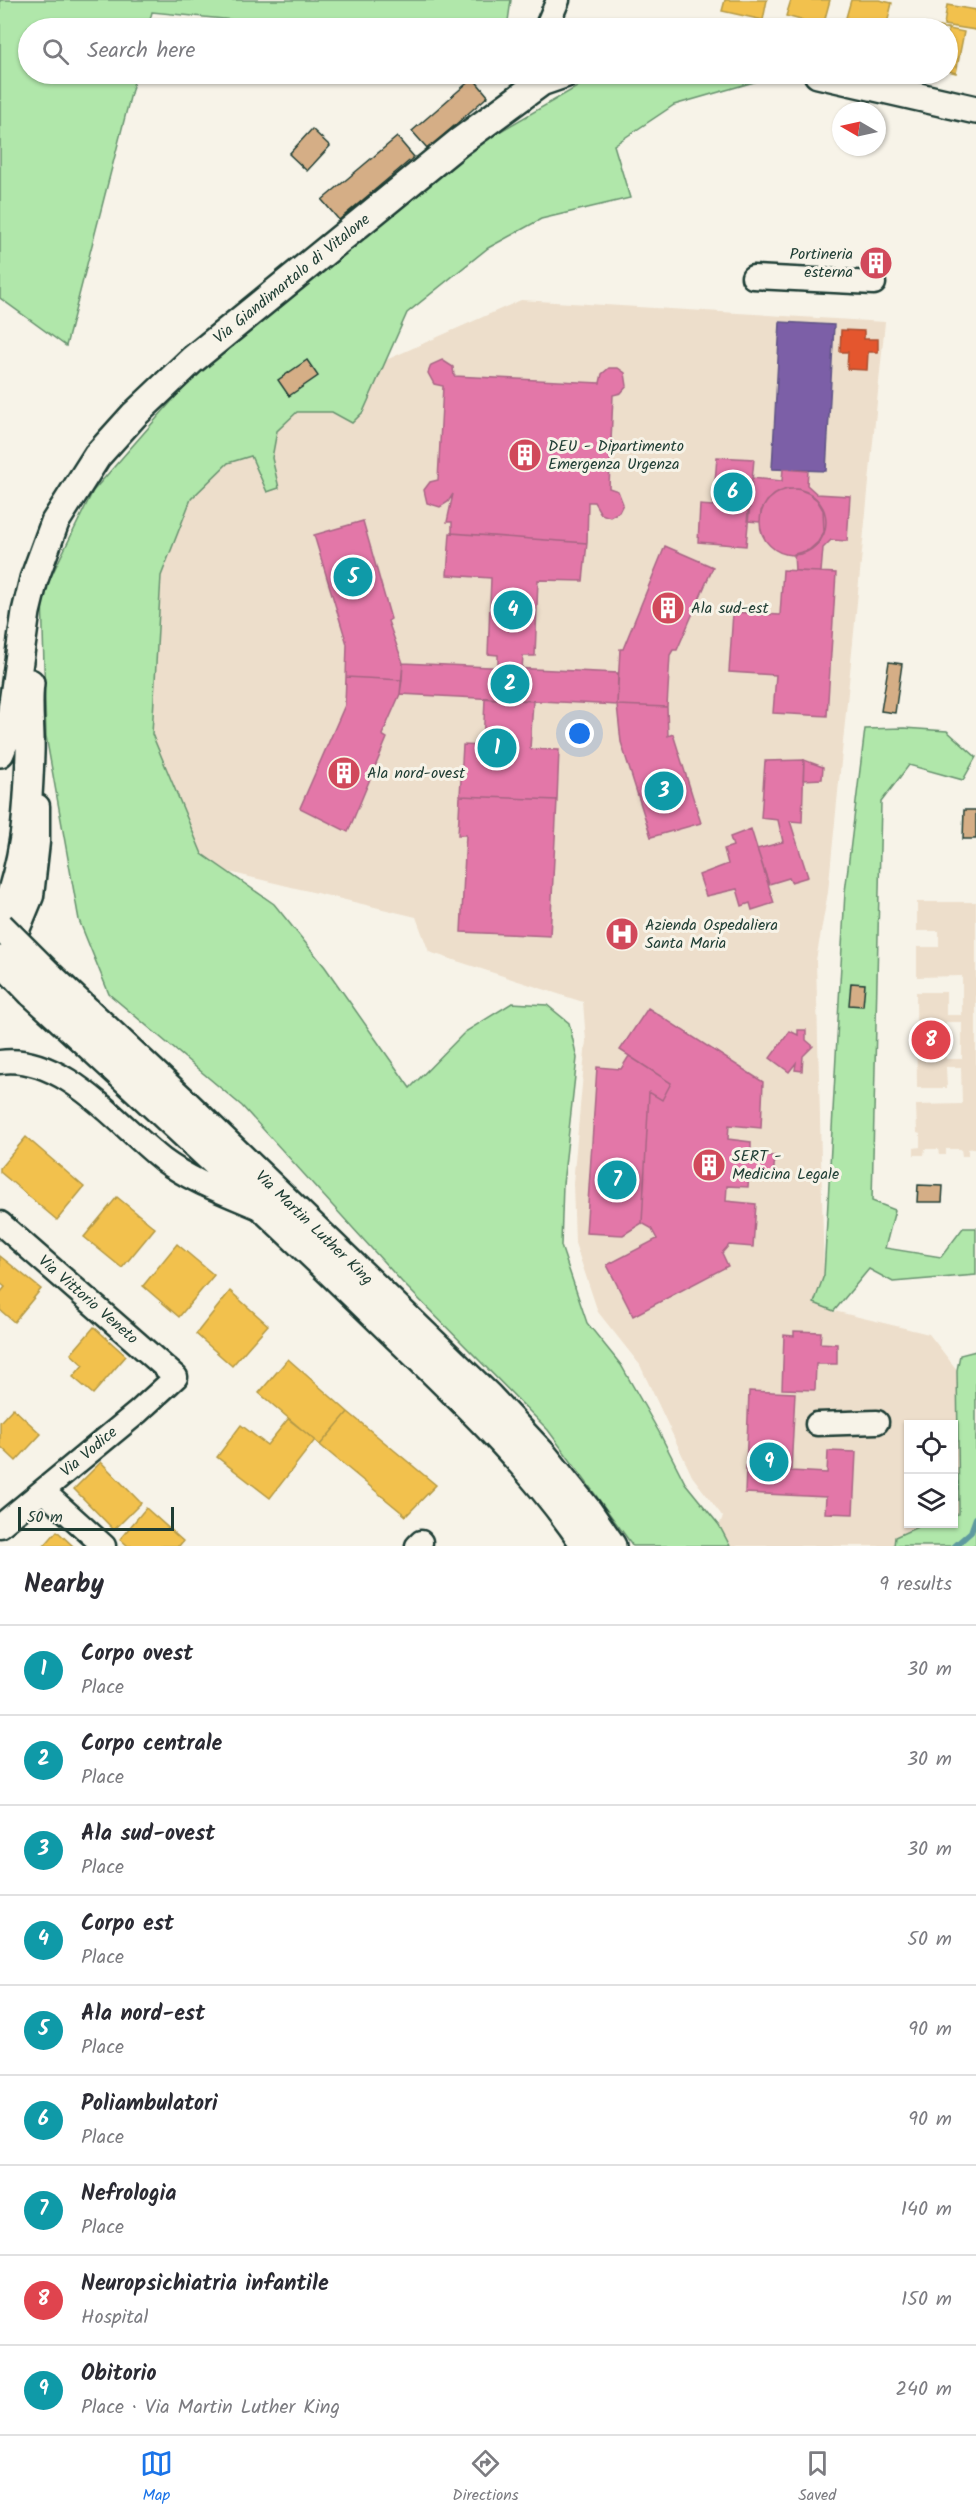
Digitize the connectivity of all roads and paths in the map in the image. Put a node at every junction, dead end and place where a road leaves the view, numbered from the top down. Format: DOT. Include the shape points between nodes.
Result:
graph roads {
  1 [pos="558,0"];
  2 [pos="550,18"];
  3 [pos="538,84"];
  4 [pos="862,84"];
  5 [pos="976,110"];
  6 [pos="753,277"];
  7 [pos="874,283"];
  8 [pos="55,522"];
  9 [pos="30,751"];
  10 [pos="0,753"];
  11 [pos="0,925"];
  12 [pos="0,960"];
  13 [pos="0,975"];
  14 [pos="40,984"];
  15 [pos="0,1044"];
  16 [pos="0,1062"];
  17 [pos="44,1066"];
  18 [pos="269,1212"];
  19 [pos="0,1223"];
  20 [pos="176,1377"];
  21 [pos="877,1422"];
  22 [pos="818,1424"];
  23 [pos="43,1491"];
  24 [pos="0,1526"];
  25 [pos="104,1546"];
  26 [pos="586,1546"];
  27 [pos="612,1546"];
  1 -- 2 [label="street"];
  3 -- 8 [label="main road, Via Giandimartalo di Vitalone" via="458,143 192,360 97,456"];
  4 -- 5 [label="main road"];
  6 -- 7 [label="street"];
  8 -- 9 [label="main road" via="29,689"];
  8 -- 10 [label="main road" via="26,612 9,731"];
  9 -- 11 [label="main road" via="25,841 14,890"];
  9 -- 13 [label="street" via="38,801 32,896"];
  11 -- 14 [label="main road, Via Martin Luther King, bridge"];
  12 -- 14 [label="main road, Via Martin Luther King, bridge"];
  14 -- 18 [label="main road, Via Martin Luther King"];
  14 -- 27 [label="main road, Via Martin Luther King" via="181,1100 488,1396 544,1456"];
  15 -- 17 [label="street"];
  16 -- 17 [label="street"];
  17 -- 18 [label="street" via="72,1082 165,1161 194,1179"];
  18 -- 26 [label="main road, Via Martin Luther King" via="473,1411 525,1468"];
  19 -- 20 [label="street, Via Vittorio Veneto"];
  20 -- 23 [label="street, Via Vodice"];
  21 -- 22 [label="street"];
  23 -- 24 [label="street, Via Vodice"];
  23 -- 25 [label="street"];
}
